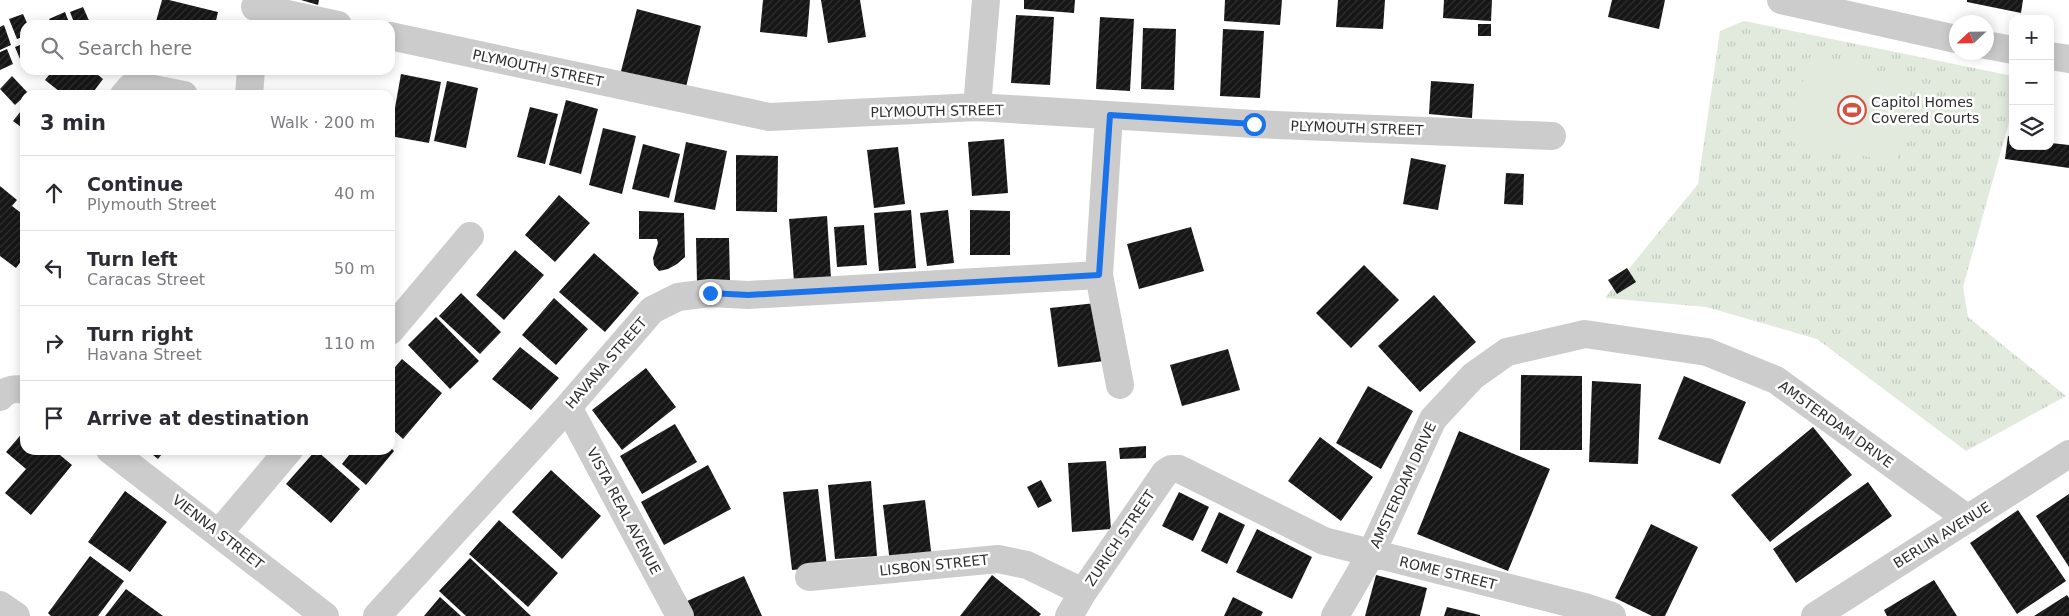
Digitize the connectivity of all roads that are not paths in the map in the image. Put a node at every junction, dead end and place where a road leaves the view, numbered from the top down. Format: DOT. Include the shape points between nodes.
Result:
graph roads {
  1 [pos="986,0"];
  2 [pos="1781,0"];
  3 [pos="255,11"];
  4 [pos="308,20"];
  5 [pos="395,37"];
  6 [pos="1949,38"];
  7 [pos="1994,46"];
  8 [pos="2009,49"];
  9 [pos="2054,57"];
  10 [pos="2069,59"];
  11 [pos="251,75"];
  12 [pos="128,90"];
  13 [pos="158,90"];
  14 [pos="249,90"];
  15 [pos="977,108"];
  16 [pos="1110,115"];
  17 [pos="1552,136"];
  18 [pos="470,236"];
  19 [pos="1099,275"];
  20 [pos="395,325"];
  21 [pos="1120,385"];
  22 [pos="20,389"];
  23 [pos="0,397"];
  24 [pos="568,407"];
  25 [pos="2069,454"];
  26 [pos="117,455"];
  27 [pos="285,455"];
  28 [pos="1179,469"];
  29 [pos="1968,519"];
  30 [pos="219,533"];
  31 [pos="1371,554"];
  32 [pos="809,577"];
  33 [pos="1083,592"];
  34 [pos="0,605"];
  35 [pos="16,616"];
  36 [pos="325,616"];
  37 [pos="377,616"];
  38 [pos="680,616"];
  39 [pos="1069,616"];
  40 [pos="1335,616"];
  41 [pos="1612,616"];
  42 [pos="1815,616"];
  1 -- 15 [label="street"];
  2 -- 6 [label="street"];
  3 -- 4 [label="street"];
  5 -- 15 [label="street, PLYMOUTH STREET" via="769,117"];
  7 -- 8 [label="street"];
  9 -- 10 [label="street"];
  11 -- 14 [label="street"];
  12 -- 13 [label="street" via="138,86"];
  15 -- 16 [label="street, PLYMOUTH STREET"];
  16 -- 17 [label="street, PLYMOUTH STREET"];
  16 -- 19 [label="street"];
  18 -- 20 [label="street"];
  19 -- 21 [label="street"];
  19 -- 24 [label="street, HAVANA STREET" via="678,297 652,310"];
  22 -- 23 [label="street" via="15,388"];
  24 -- 37 [label="street, HAVANA STREET"];
  24 -- 38 [label="street, VISTA REAL AVENUE"];
  25 -- 29 [label="street, BERLIN AVENUE"];
  26 -- 30 [label="street, VIENNA STREET"];
  27 -- 30 [label="street"];
  28 -- 31 [label="street, ROME STREET" via="1324,542"];
  28 -- 33 [label="street, ZURICH STREET" via="1165,473"];
  29 -- 31 [label="street, AMSTERDAM DRIVE" via="1776,380 1707,352 1585,334 1507,352 1473,376 1433,419"];
  29 -- 42 [label="street, BERLIN AVENUE"];
  30 -- 36 [label="street, VIENNA STREET"];
  31 -- 40 [label="street, AMSTERDAM DRIVE"];
  31 -- 41 [label="street, ROME STREET"];
  32 -- 33 [label="street, LISBON STREET" via="998,558 1027,565"];
  33 -- 39 [label="street, ZURICH STREET"];
  34 -- 35 [label="street"];
}
